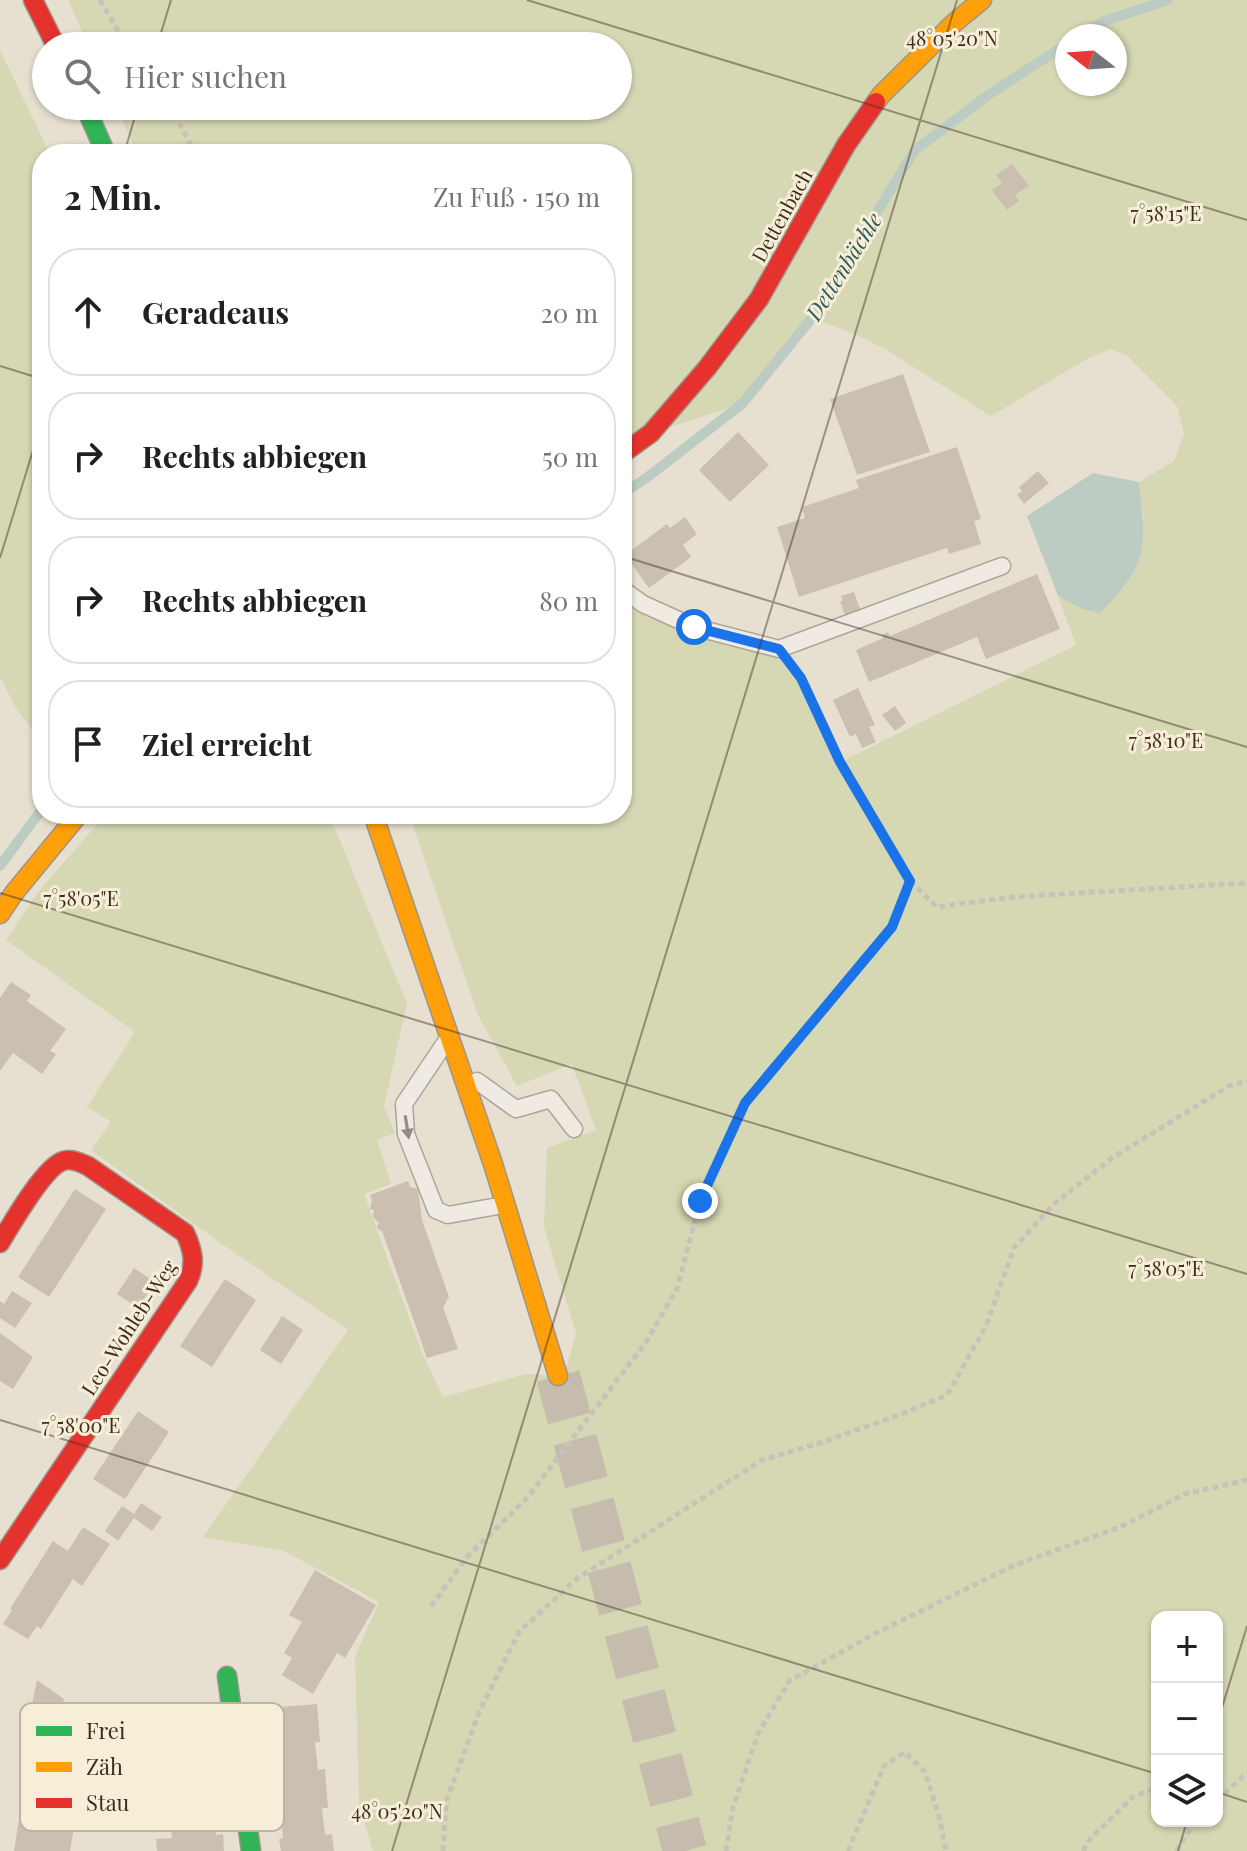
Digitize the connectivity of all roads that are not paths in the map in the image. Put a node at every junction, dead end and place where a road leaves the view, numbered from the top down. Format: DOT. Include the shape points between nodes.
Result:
graph roads {
  1 [pos="33,0"];
  2 [pos="982,0"];
  3 [pos="49,32"];
  4 [pos="91,120"];
  5 [pos="102,144"];
  6 [pos="632,447"];
  7 [pos="1002,566"];
  8 [pos="632,596"];
  9 [pos="71,824"];
  10 [pos="376,824"];
  11 [pos="0,914"];
  12 [pos="450,1036"];
  13 [pos="463,1071"];
  14 [pos="574,1129"];
  15 [pos="508,1204"];
  16 [pos="0,1243"];
  17 [pos="558,1376"];
  18 [pos="0,1560"];
  19 [pos="227,1676"];
  20 [pos="231,1703"];
  21 [pos="248,1831"];
  22 [pos="251,1851"];
  1 -- 3 [label="main road"];
  2 -- 6 [label="main road, Dettenbach" via="881,95 846,145 759,299 707,368 651,433"];
  4 -- 5 [label="main road"];
  7 -- 8 [label="lane" via="779,649 694,627"];
  9 -- 11 [label="main road"];
  10 -- 12 [label="main road"];
  12 -- 13 [label="main road"];
  12 -- 15 [label="lane, one-way" via="404,1104 406,1134 436,1210 448,1215"];
  13 -- 14 [label="lane" via="516,1109 551,1099"];
  13 -- 15 [label="main road"];
  15 -- 17 [label="main road"];
  16 -- 18 [label="main road, Leo-Wohleb-Weg" via="42,1179 63,1161 77,1162 185,1233 194,1260 193,1273"];
  19 -- 20 [label="main road"];
  21 -- 22 [label="main road"];
}
